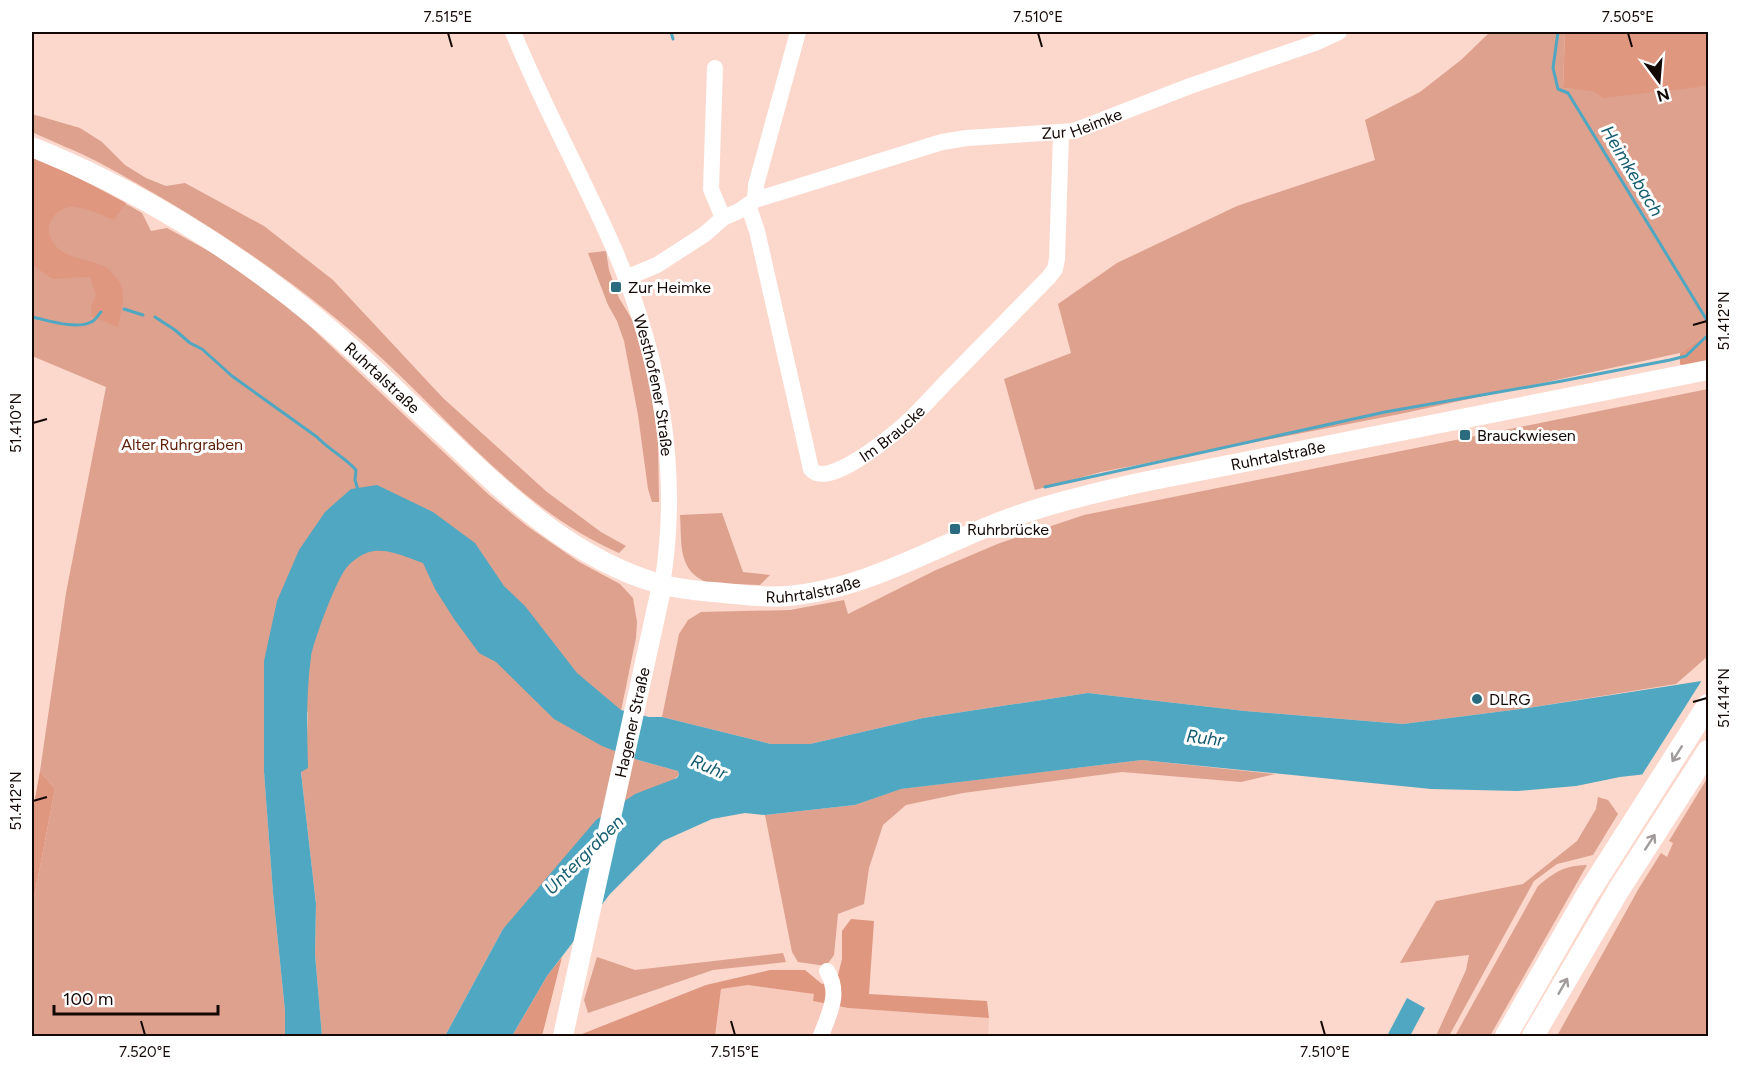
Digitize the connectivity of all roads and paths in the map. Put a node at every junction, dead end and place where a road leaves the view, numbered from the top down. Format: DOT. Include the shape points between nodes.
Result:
graph roads {
  1 [pos="513,32"];
  2 [pos="798,32"];
  3 [pos="1335,32"];
  4 [pos="715,68"];
  5 [pos="1060,134"];
  6 [pos="32,147"];
  7 [pos="752,203"];
  8 [pos="723,218"];
  9 [pos="626,278"];
  10 [pos="1708,370"];
  11 [pos="662,585"];
  12 [pos="1708,705"];
  13 [pos="1708,751"];
  14 [pos="828,971"];
  15 [pos="563,1036"];
  16 [pos="821,1036"];
  17 [pos="1506,1036"];
  18 [pos="1533,1036"];
  1 -- 9 [label="street, Westhofener Straße"];
  2 -- 7 [label="street"];
  3 -- 5 [label="street, Zur Heimke" via="1315,43"];
  4 -- 8 [label="street" via="711,178 712,195"];
  5 -- 7 [label="street, Zur Heimke" via="942,142"];
  5 -- 7 [label="street, Im Braucke" via="1055,269 905,424 867,454 823,475 812,469"];
  6 -- 11 [label="main road, Ruhrtalstraße" via="109,183 228,252 321,322 501,491 536,518 581,549"];
  7 -- 8 [label="street, Zur Heimke"];
  8 -- 9 [label="street, Zur Heimke" via="657,265"];
  9 -- 11 [label="street, Westhofener Straße" via="662,403 669,458 669,537"];
  10 -- 11 [label="main road, Ruhrtalstraße" via="1085,496 997,523 862,580 820,592 760,597"];
  11 -- 15 [label="main road, Hagener Straße"];
  12 -- 17 [label="highway, one-way" via="1587,896"];
  18 -- 13 [label="highway, one-way" via="1618,891"];
  14 -- 16 [label="street" via="834,982 834,996"];
}
